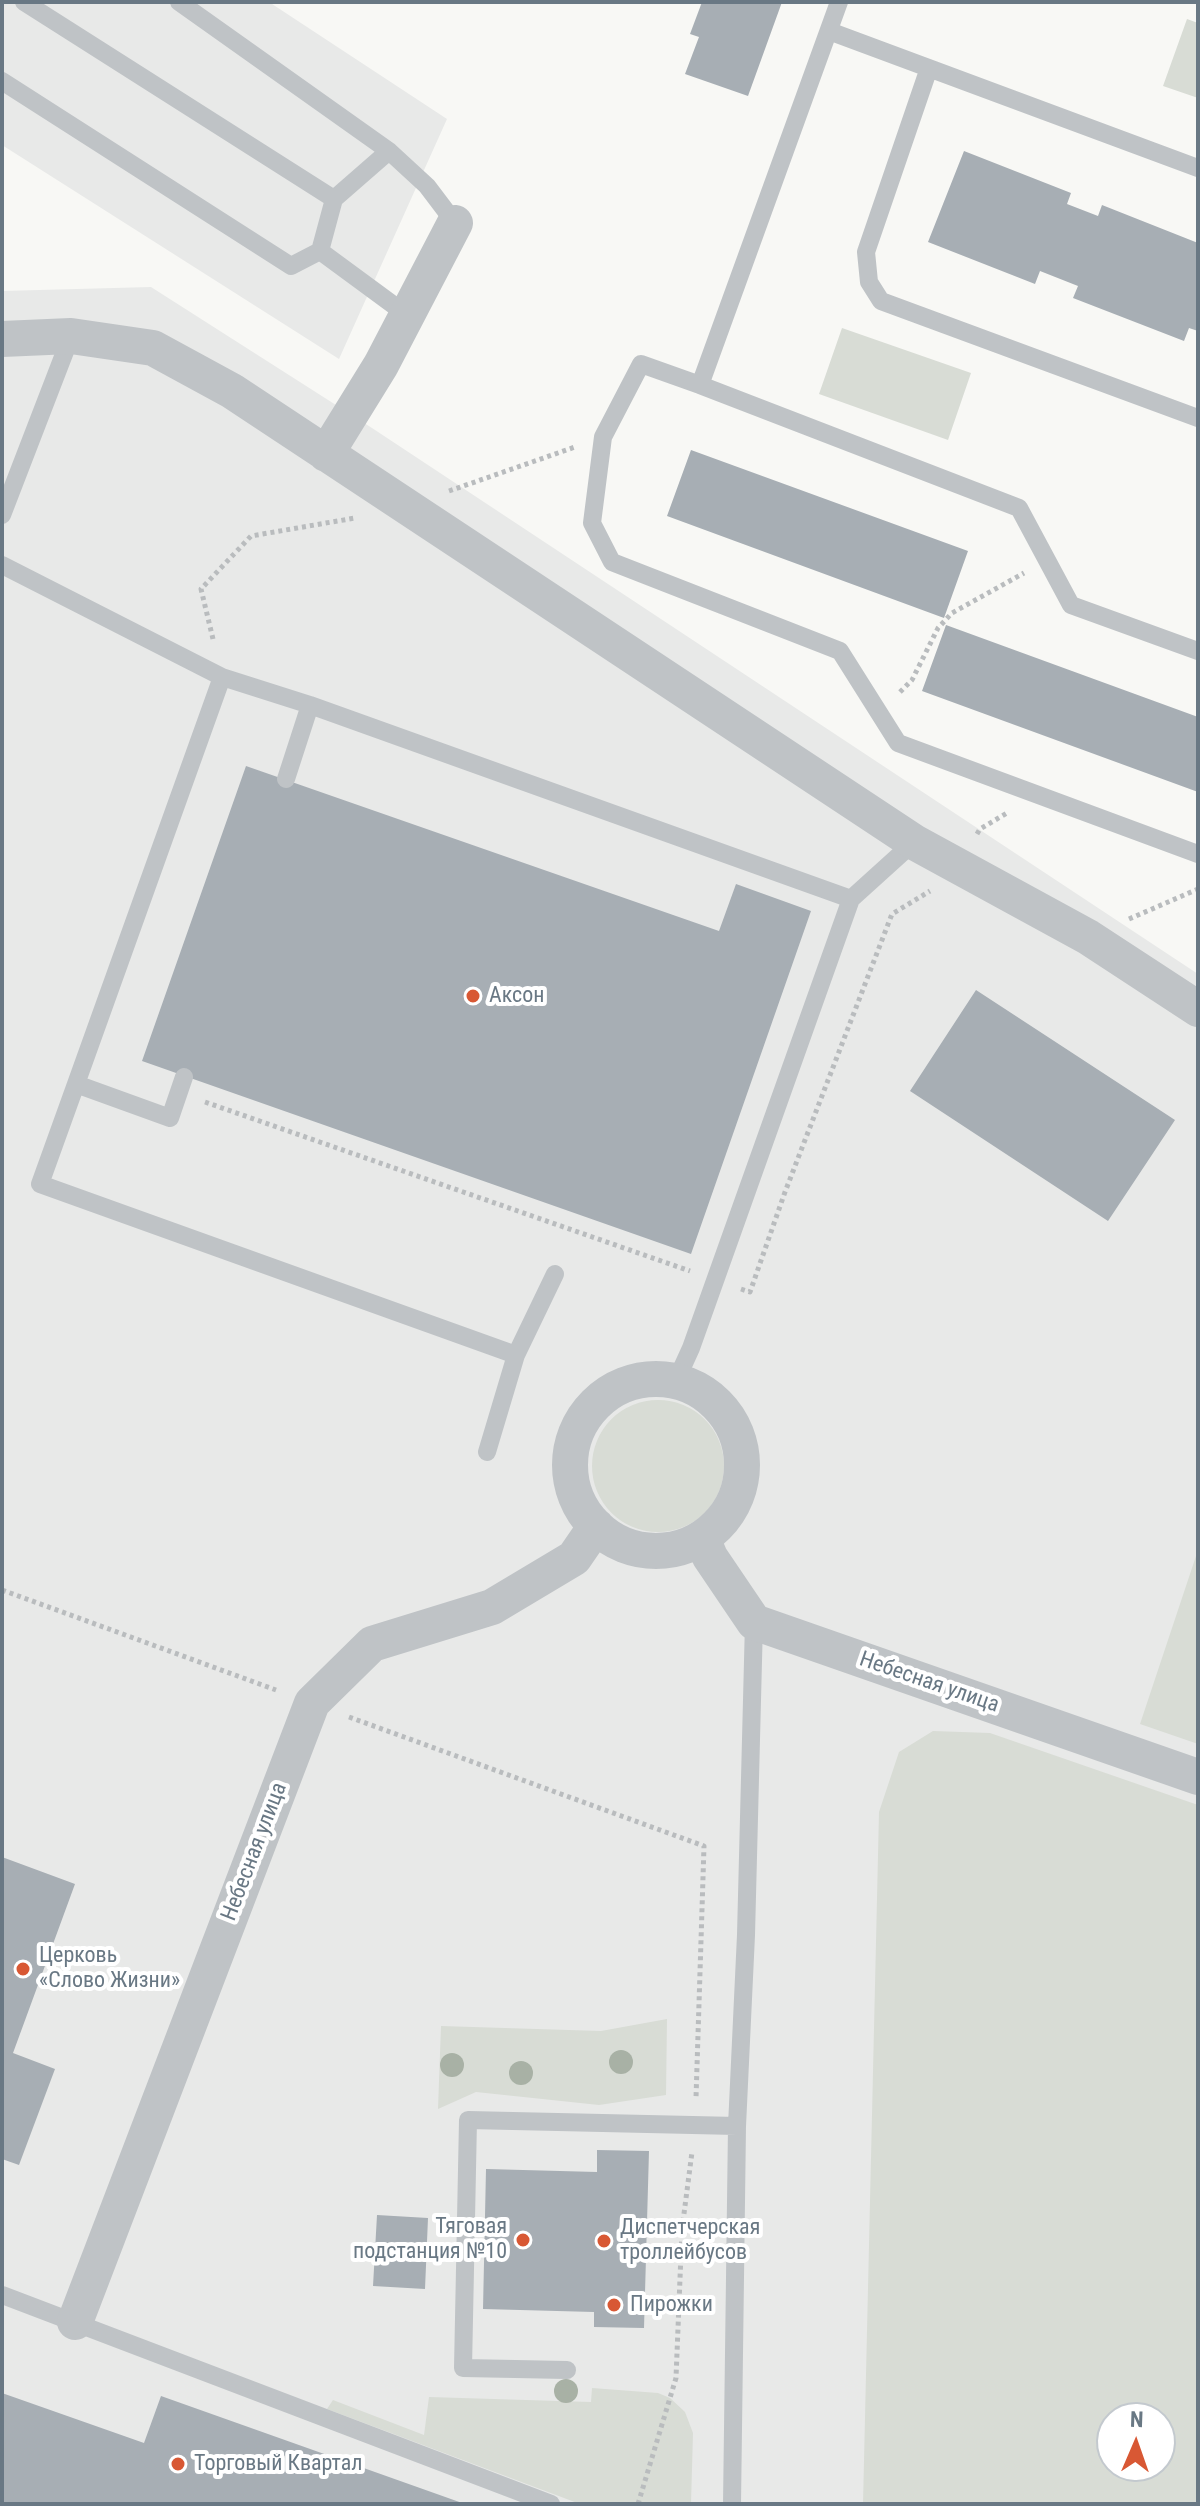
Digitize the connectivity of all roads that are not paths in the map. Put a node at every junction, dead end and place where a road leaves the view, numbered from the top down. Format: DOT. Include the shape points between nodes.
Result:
graph roads {
  1 [pos="24,2"];
  2 [pos="179,2"];
  3 [pos="839,2"];
  4 [pos="829,31"];
  5 [pos="929,68"];
  6 [pos="2,81"];
  7 [pos="389,151"];
  8 [pos="1198,168"];
  9 [pos="334,199"];
  10 [pos="455,223"];
  11 [pos="320,251"];
  12 [pos="407,315"];
  13 [pos="71,336"];
  14 [pos="2,339"];
  15 [pos="700,385"];
  16 [pos="1198,418"];
  17 [pos="326,454"];
  18 [pos="2,515"];
  19 [pos="2,565"];
  20 [pos="1198,651"];
  21 [pos="222,677"];
  22 [pos="310,705"];
  23 [pos="286,779"];
  24 [pos="914,842"];
  25 [pos="1198,854"];
  26 [pos="851,899"];
  27 [pos="1198,1009"];
  28 [pos="76,1084"];
  29 [pos="181,1085"];
  30 [pos="555,1274"];
  31 [pos="516,1355"];
  32 [pos="676,1381"];
  33 [pos="487,1452"];
  34 [pos="596,1526"];
  35 [pos="702,1538"];
  36 [pos="754,1622"];
  37 [pos="1198,1777"];
  38 [pos="737,2126"];
  39 [pos="2,2295"];
  40 [pos="75,2322"];
  41 [pos="567,2370"];
  42 [pos="551,2504"];
  43 [pos="732,2504"];
  1 -- 9 [label="lane"];
  2 -- 7 [label="lane"];
  3 -- 4 [label="lane"];
  4 -- 5 [label="lane"];
  4 -- 15 [label="lane"];
  5 -- 8 [label="lane"];
  5 -- 16 [label="lane" via="866,252 869,282 881,301"];
  6 -- 11 [label="lane" via="291,266"];
  7 -- 9 [label="lane"];
  7 -- 10 [label="lane" via="427,186"];
  9 -- 11 [label="lane"];
  10 -- 12 [label="street"];
  11 -- 12 [label="lane"];
  12 -- 17 [label="street"];
  13 -- 14 [label="street"];
  13 -- 17 [label="street" via="153,348 232,391"];
  13 -- 18 [label="lane"];
  15 -- 20 [label="lane" via="1019,508 1071,605"];
  15 -- 25 [label="lane" via="641,364 603,437 592,523 612,562 840,651 898,743"];
  17 -- 24 [label="street"];
  19 -- 21 [label="lane"];
  21 -- 22 [label="lane"];
  21 -- 28 [label="lane"];
  22 -- 23 [label="lane"];
  22 -- 26 [label="lane"];
  24 -- 26 [label="lane"];
  24 -- 27 [label="street" via="1088,937"];
  26 -- 32 [label="lane"];
  28 -- 29 [label="lane" via="170,1118"];
  28 -- 31 [label="lane" via="40,1184"];
  30 -- 31 [label="lane"];
  31 -- 33 [label="lane"];
  32 -- 34 [label="street" via="631,1382 611,1391 581,1423 570,1466 573,1488"];
  32 -- 35 [label="street" via="697,1388 723,1410 743,1461 733,1505"];
  34 -- 35 [label="street" via="615,1540 658,1551"];
  34 -- 40 [label="street, Небесная улица" via="574,1558 492,1607 372,1644 312,1703"];
  35 -- 36 [label="street"];
  36 -- 37 [label="street, Небесная улица"];
  36 -- 38 [label="lane"];
  38 -- 41 [label="lane" via="468,2120 463,2368"];
  38 -- 43 [label="lane"];
  39 -- 40 [label="lane"];
  40 -- 42 [label="lane"];
}
